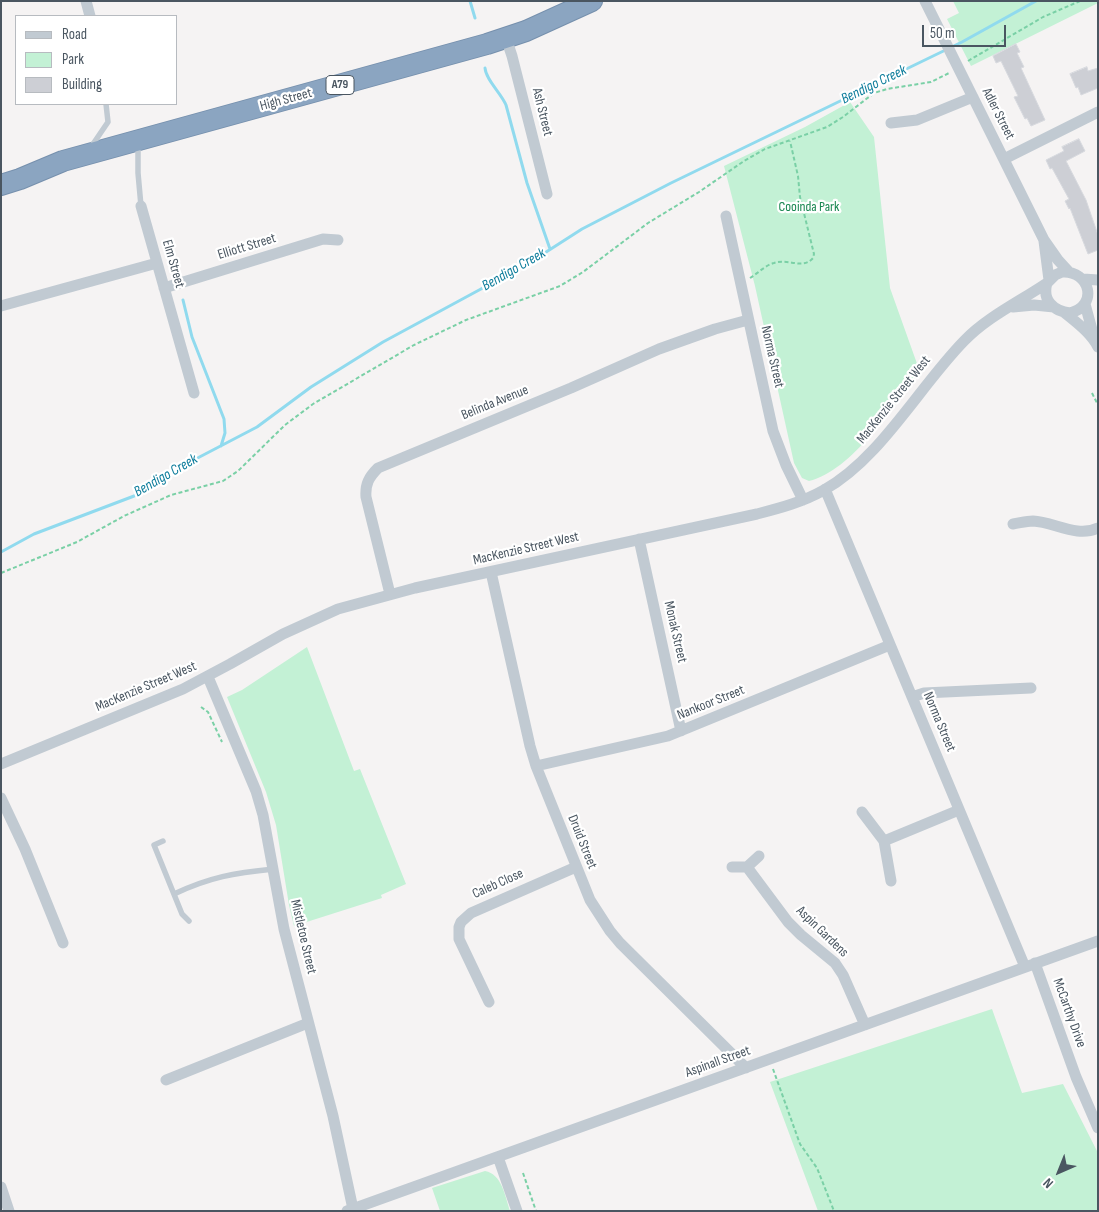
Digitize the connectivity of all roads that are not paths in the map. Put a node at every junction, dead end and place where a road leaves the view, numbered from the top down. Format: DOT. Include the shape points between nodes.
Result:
graph roads {
  1 [pos="86,1"];
  2 [pos="592,1"];
  3 [pos="925,1"];
  4 [pos="90,15"];
  5 [pos="506,38"];
  6 [pos="973,97"];
  7 [pos="106,105"];
  8 [pos="1098,112"];
  9 [pos="891,123"];
  10 [pos="138,141"];
  11 [pos="83,156"];
  12 [pos="1004,159"];
  13 [pos="63,161"];
  14 [pos="1,170"];
  15 [pos="1,185"];
  16 [pos="547,194"];
  17 [pos="141,206"];
  18 [pos="726,216"];
  19 [pos="338,240"];
  20 [pos="1044,240"];
  21 [pos="157,263"];
  22 [pos="1069,272"];
  23 [pos="1083,279"];
  24 [pos="1098,280"];
  25 [pos="1048,281"];
  26 [pos="164,288"];
  27 [pos="1098,293"];
  28 [pos="1086,302"];
  29 [pos="1,306"];
  30 [pos="1011,307"];
  31 [pos="1054,307"];
  32 [pos="1065,312"];
  33 [pos="748,320"];
  34 [pos="1096,344"];
  35 [pos="194,393"];
  36 [pos="825,489"];
  37 [pos="803,500"];
  38 [pos="1013,524"];
  39 [pos="1098,528"];
  40 [pos="639,539"];
  41 [pos="492,572"];
  42 [pos="390,594"];
  43 [pos="890,645"];
  44 [pos="208,677"];
  45 [pos="1031,688"];
  46 [pos="912,697"];
  47 [pos="681,731"];
  48 [pos="1,764"];
  49 [pos="536,766"];
  50 [pos="1,798"];
  51 [pos="959,810"];
  52 [pos="862,812"];
  53 [pos="163,841"];
  54 [pos="884,841"];
  55 [pos="759,856"];
  56 [pos="576,867"];
  57 [pos="732,867"];
  58 [pos="747,867"];
  59 [pos="274,869"];
  60 [pos="891,881"];
  61 [pos="174,894"];
  62 [pos="189,921"];
  63 [pos="1098,941"];
  64 [pos="63,943"];
  65 [pos="1030,965"];
  66 [pos="489,1002"];
  67 [pos="308,1023"];
  68 [pos="865,1025"];
  69 [pos="746,1068"];
  70 [pos="166,1080"];
  71 [pos="1098,1128"];
  72 [pos="498,1157"];
  73 [pos="1,1187"];
  74 [pos="351,1210"];
  75 [pos="9,1211"];
  76 [pos="517,1211"];
  1 -- 4 [label="street"];
  2 -- 5 [label="highway, High Street / A79"];
  3 -- 6 [label="street, Adler Street"];
  5 -- 10 [label="highway, High Street / A79"];
  5 -- 16 [label="street, Ash Street"];
  6 -- 9 [label="street" via="917,120"];
  6 -- 12 [label="street, Adler Street"];
  7 -- 11 [label="lane" via="108,122"];
  8 -- 12 [label="street"];
  10 -- 11 [label="highway, High Street / A79"];
  10 -- 17 [label="lane, Elm Street"];
  11 -- 13 [label="highway, High Street / A79"];
  12 -- 20 [label="street, Adler Street"];
  13 -- 14 [label="highway, High Street / A79"];
  13 -- 15 [label="highway, High Street / A79"];
  17 -- 21 [label="street, Elm Street"];
  18 -- 33 [label="street, Norma Street"];
  19 -- 26 [label="street, Elliott Street" via="323,239"];
  20 -- 22 [label="street, Adler Street"];
  20 -- 25 [label="street, Adler Street"];
  21 -- 26 [label="street, Elm Street"];
  21 -- 29 [label="street"];
  22 -- 23 [label="street"];
  22 -- 25 [label="street" via="1058,273"];
  23 -- 24 [label="street"];
  23 -- 28 [label="street" via="1088,289"];
  25 -- 30 [label="street, MacKenzie Street West"];
  25 -- 31 [label="street" via="1046,295"];
  26 -- 35 [label="street, Elm Street"];
  27 -- 28 [label="street"];
  28 -- 32 [label="street" via="1074,312"];
  28 -- 34 [label="street"];
  30 -- 31 [label="street, MacKenzie Street West"];
  30 -- 36 [label="street, MacKenzie Street West" via="988,320 965,340 874,449"];
  31 -- 32 [label="street"];
  32 -- 34 [label="street"];
  33 -- 37 [label="street, Norma Street" via="773,432"];
  33 -- 42 [label="street, Belinda Avenue" via="660,349 378,468 369,477 366,498"];
  36 -- 37 [label="street, MacKenzie Street West"];
  36 -- 43 [label="street, Norma Street"];
  37 -- 40 [label="street, MacKenzie Street West" via="757,514"];
  38 -- 39 [label="street" via="1031,521 1079,532"];
  40 -- 41 [label="street, MacKenzie Street West"];
  40 -- 47 [label="street, Monak Street"];
  41 -- 42 [label="street, MacKenzie Street West"];
  41 -- 49 [label="street, Druid Street"];
  42 -- 44 [label="street, MacKenzie Street West" via="307,622"];
  43 -- 46 [label="street, Norma Street"];
  43 -- 47 [label="street, Nankoor Street"];
  44 -- 48 [label="street, MacKenzie Street West"];
  44 -- 59 [label="street, Mistletoe Street" via="256,792"];
  45 -- 46 [label="street" via="924,693"];
  46 -- 51 [label="street, Norma Street"];
  47 -- 49 [label="street, Nankoor Street" via="655,740"];
  49 -- 56 [label="street, Druid Street"];
  50 -- 64 [label="street"];
  51 -- 54 [label="street"];
  51 -- 65 [label="street, Norma Street"];
  52 -- 54 [label="street"];
  53 -- 61 [label="lane" via="154,845"];
  54 -- 60 [label="street"];
  55 -- 58 [label="street"];
  56 -- 66 [label="street, Caleb Close" via="486,905 461,922 459,939"];
  56 -- 69 [label="street, Druid Street" via="590,900 610,931"];
  57 -- 58 [label="street"];
  58 -- 68 [label="street, Aspin Gardens" via="788,922 835,963"];
  59 -- 61 [label="lane" via="229,874"];
  59 -- 67 [label="street, Mistletoe Street" via="284,929"];
  61 -- 62 [label="lane" via="182,914"];
  63 -- 65 [label="street, Aspinall Street"];
  65 -- 68 [label="street, Aspinall Street"];
  65 -- 71 [label="street, McCarthy Drive"];
  67 -- 70 [label="street"];
  67 -- 74 [label="street, Mistletoe Street" via="333,1116"];
  68 -- 69 [label="street, Aspinall Street"];
  69 -- 72 [label="street, Aspinall Street"];
  72 -- 74 [label="street, Aspinall Street"];
  72 -- 76 [label="street"];
  73 -- 75 [label="street"];
}
